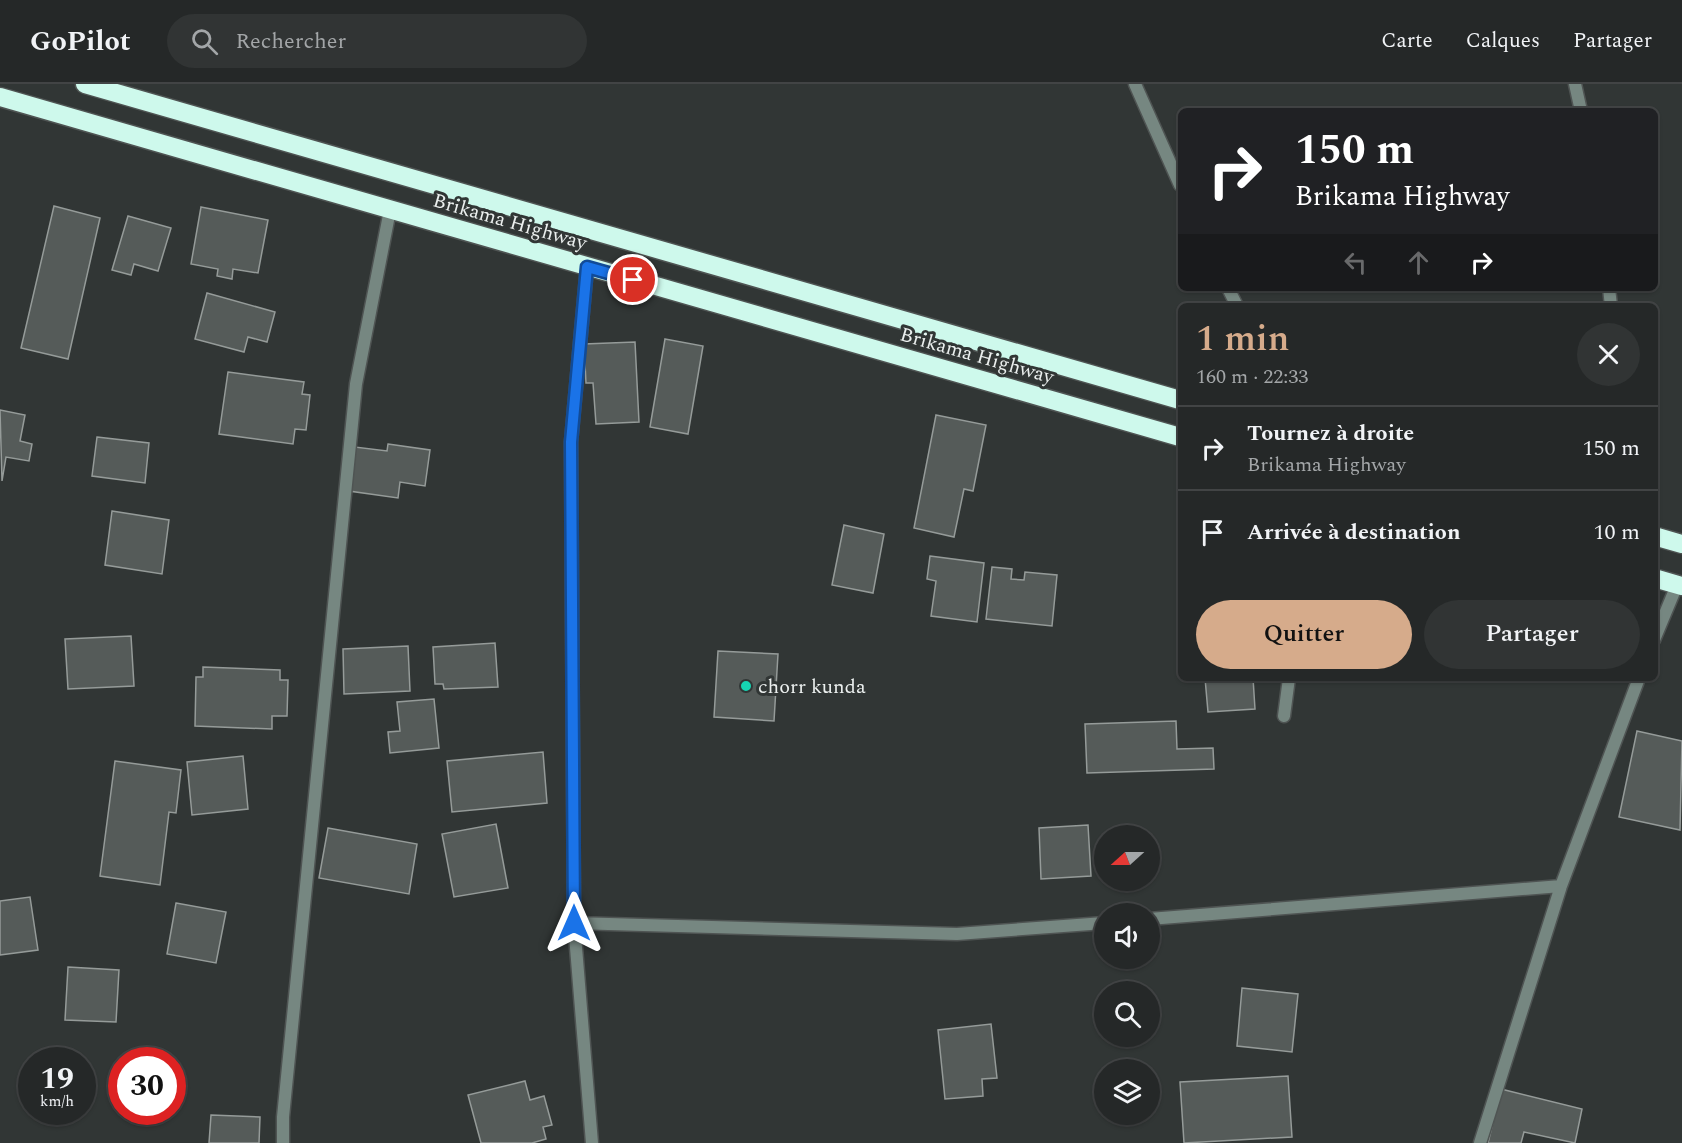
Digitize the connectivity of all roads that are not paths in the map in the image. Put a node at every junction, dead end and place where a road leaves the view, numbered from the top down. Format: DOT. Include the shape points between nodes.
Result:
graph roads {
  1 [pos="85,84"];
  2 [pos="1135,84"];
  3 [pos="1575,84"];
  4 [pos="0,97"];
  5 [pos="1580,108"];
  6 [pos="1178,180"];
  7 [pos="390,210"];
  8 [pos="587,267"];
  9 [pos="1178,399"];
  10 [pos="1178,436"];
  11 [pos="1658,537"];
  12 [pos="1682,544"];
  13 [pos="1658,579"];
  14 [pos="1680,586"];
  15 [pos="1658,632"];
  16 [pos="1289,681"];
  17 [pos="1638,681"];
  18 [pos="1284,716"];
  19 [pos="1561,886"];
  20 [pos="1160,918"];
  21 [pos="574,923"];
  22 [pos="1094,924"];
  23 [pos="283,1143"];
  24 [pos="592,1143"];
  25 [pos="1480,1143"];
  1 -- 9 [label="highway, Brikama Highway"];
  2 -- 6 [label="street"];
  3 -- 5 [label="street"];
  4 -- 7 [label="highway, Brikama Highway"];
  7 -- 8 [label="highway, Brikama Highway"];
  7 -- 23 [label="street" via="356,384"];
  8 -- 10 [label="highway, Brikama Highway"];
  8 -- 21 [label="street" via="571,442"];
  11 -- 12 [label="highway"];
  13 -- 14 [label="highway"];
  14 -- 15 [label="street"];
  16 -- 18 [label="street"];
  17 -- 19 [label="street"];
  19 -- 20 [label="street"];
  19 -- 25 [label="street"];
  21 -- 22 [label="street" via="957,934"];
  21 -- 24 [label="street"];
}
